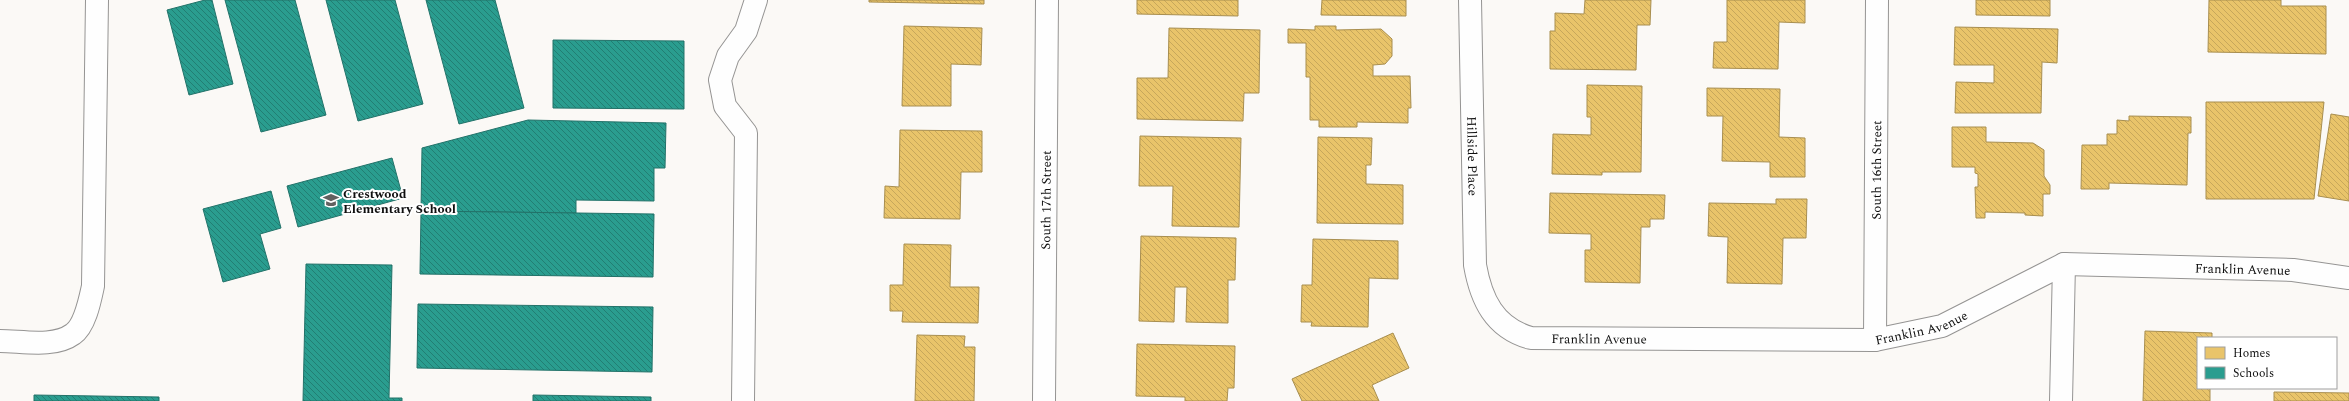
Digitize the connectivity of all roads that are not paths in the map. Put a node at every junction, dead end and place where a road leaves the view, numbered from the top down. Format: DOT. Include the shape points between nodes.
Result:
graph roads {
  1 [pos="97,0"];
  2 [pos="756,0"];
  3 [pos="1047,0"];
  4 [pos="1470,0"];
  5 [pos="1877,0"];
  6 [pos="2064,264"];
  7 [pos="2349,278"];
  8 [pos="1490,310"];
  9 [pos="1875,340"];
  10 [pos="0,341"];
  11 [pos="743,401"];
  12 [pos="1044,401"];
  13 [pos="2061,401"];
  1 -- 10 [label="street" via="93,286 88,311 74,334 53,342"];
  2 -- 11 [label="street" via="746,31 728,56 720,80 725,106 746,133"];
  3 -- 12 [label="street, South 17th Street"];
  4 -- 8 [label="street, Hillside Place" via="1474,248 1478,279"];
  5 -- 9 [label="street, South 16th Street"];
  6 -- 7 [label="street, Franklin Avenue" via="2293,270"];
  6 -- 9 [label="street, Franklin Avenue" via="1942,326"];
  6 -- 13 [label="street"];
  8 -- 9 [label="street, Franklin Avenue" via="1507,326 1531,338"];
}
